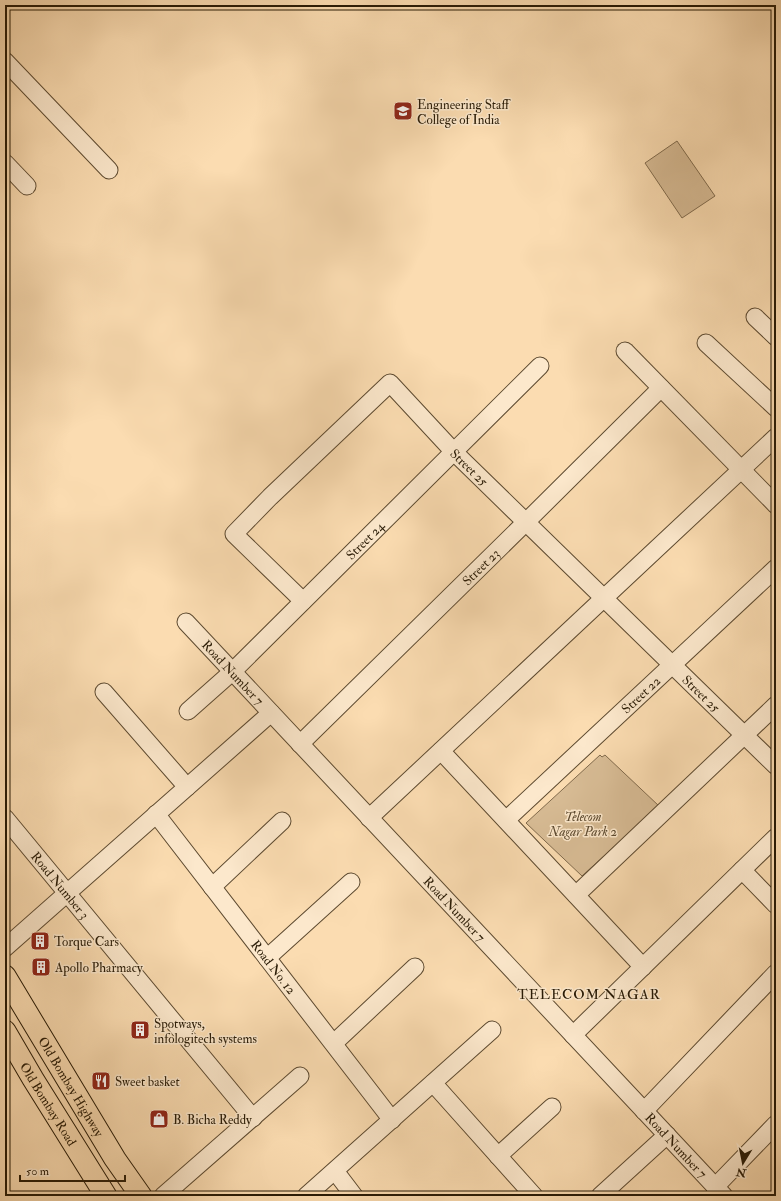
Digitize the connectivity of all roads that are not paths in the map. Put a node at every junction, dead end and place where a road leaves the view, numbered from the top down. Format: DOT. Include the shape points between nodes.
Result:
graph roads {
  1 [pos="5,61"];
  2 [pos="5,163"];
  3 [pos="109,170"];
  4 [pos="27,186"];
  5 [pos="755,317"];
  6 [pos="776,337"];
  7 [pos="706,342"];
  8 [pos="625,351"];
  9 [pos="540,366"];
  10 [pos="661,388"];
  11 [pos="776,408"];
  12 [pos="776,437"];
  13 [pos="454,452"];
  14 [pos="741,469"];
  15 [pos="776,505"];
  16 [pos="526,522"];
  17 [pos="776,568"];
  18 [pos="604,599"];
  19 [pos="303,601"];
  20 [pos="186,622"];
  21 [pos="672,665"];
  22 [pos="232,672"];
  23 [pos="104,692"];
  24 [pos="776,705"];
  25 [pos="188,711"];
  26 [pos="271,713"];
  27 [pos="744,735"];
  28 [pos="300,744"];
  29 [pos="441,751"];
  30 [pos="776,766"];
  31 [pos="187,787"];
  32 [pos="156,814"];
  33 [pos="5,818"];
  34 [pos="370,818"];
  35 [pos="506,820"];
  36 [pos="282,821"];
  37 [pos="776,837"];
  38 [pos="742,870"];
  39 [pos="351,882"];
  40 [pos="212,887"];
  41 [pos="67,893"];
  42 [pos="576,895"];
  43 [pos="776,905"];
  44 [pos="5,948"];
  45 [pos="268,958"];
  46 [pos="415,967"];
  47 [pos="643,967"];
  48 [pos="776,973"];
  49 [pos="5,976"];
  50 [pos="492,1030"];
  51 [pos="5,1031"];
  52 [pos="573,1035"];
  53 [pos="334,1044"];
  54 [pos="300,1076"];
  55 [pos="434,1083"];
  56 [pos="552,1106"];
  57 [pos="644,1111"];
  58 [pos="253,1118"];
  59 [pos="392,1120"];
  60 [pos="776,1124"];
  61 [pos="667,1135"];
  62 [pos="498,1156"];
  63 [pos="335,1171"];
  64 [pos="720,1191"];
  65 [pos="106,1196"];
  66 [pos="141,1196"];
  67 [pos="163,1196"];
  68 [pos="306,1196"];
  69 [pos="354,1196"];
  70 [pos="534,1196"];
  71 [pos="600,1196"];
  1 -- 3 [label="street"];
  2 -- 4 [label="street"];
  5 -- 6 [label="street"];
  7 -- 11 [label="street"];
  8 -- 10 [label="street"];
  9 -- 13 [label="street, Street 24"];
  10 -- 14 [label="street"];
  10 -- 16 [label="street, Street 23"];
  12 -- 14 [label="street"];
  13 -- 16 [label="street, Street 25"];
  13 -- 19 [label="street, Street 24"];
  13 -- 19 [label="street, Street 25" via="390,383 270,497 234,534"];
  14 -- 15 [label="street"];
  14 -- 18 [label="street"];
  16 -- 18 [label="street, Street 25"];
  16 -- 28 [label="street, Street 23"];
  17 -- 21 [label="street, Street 22"];
  18 -- 21 [label="street, Street 25"];
  18 -- 29 [label="street"];
  19 -- 22 [label="street, Street 24"];
  20 -- 22 [label="street, Road Number 7"];
  21 -- 27 [label="street, Street 25"];
  21 -- 35 [label="street, Street 22"];
  22 -- 25 [label="street, Street 24"];
  22 -- 26 [label="street, Road Number 7"];
  23 -- 31 [label="street"];
  24 -- 27 [label="street"];
  26 -- 28 [label="street, Road Number 7"];
  26 -- 31 [label="street"];
  27 -- 30 [label="street, Street 25"];
  27 -- 42 [label="street"];
  28 -- 34 [label="street, Road Number 7"];
  29 -- 34 [label="street"];
  29 -- 35 [label="street"];
  31 -- 32 [label="street"];
  32 -- 40 [label="street, Road No. 12"];
  32 -- 41 [label="street"];
  33 -- 41 [label="street, Road Number 3"];
  34 -- 52 [label="street, Road Number 7"];
  35 -- 42 [label="street"];
  36 -- 40 [label="street"];
  37 -- 38 [label="street"];
  38 -- 43 [label="street"];
  38 -- 47 [label="street"];
  39 -- 45 [label="street"];
  40 -- 45 [label="street, Road No. 12"];
  41 -- 44 [label="street"];
  41 -- 58 [label="street, Road Number 3"];
  42 -- 47 [label="street"];
  45 -- 53 [label="street, Road No. 12"];
  46 -- 53 [label="street"];
  47 -- 52 [label="street"];
  48 -- 57 [label="street"];
  49 -- 66 [label="main road, Old Bombay Highway" via="115,1159"];
  50 -- 55 [label="street"];
  51 -- 65 [label="main road, Old Bombay Road"];
  52 -- 57 [label="street, Road Number 7"];
  53 -- 59 [label="street, Road No. 12"];
  54 -- 58 [label="street"];
  55 -- 59 [label="street"];
  55 -- 62 [label="street"];
  56 -- 62 [label="street"];
  57 -- 61 [label="street, Road Number 7"];
  58 -- 67 [label="street"];
  59 -- 63 [label="street"];
  60 -- 64 [label="street"];
  61 -- 64 [label="street, Road Number 7"];
  61 -- 71 [label="street"];
  62 -- 70 [label="street"];
  63 -- 68 [label="street"];
  63 -- 69 [label="street"];
}
